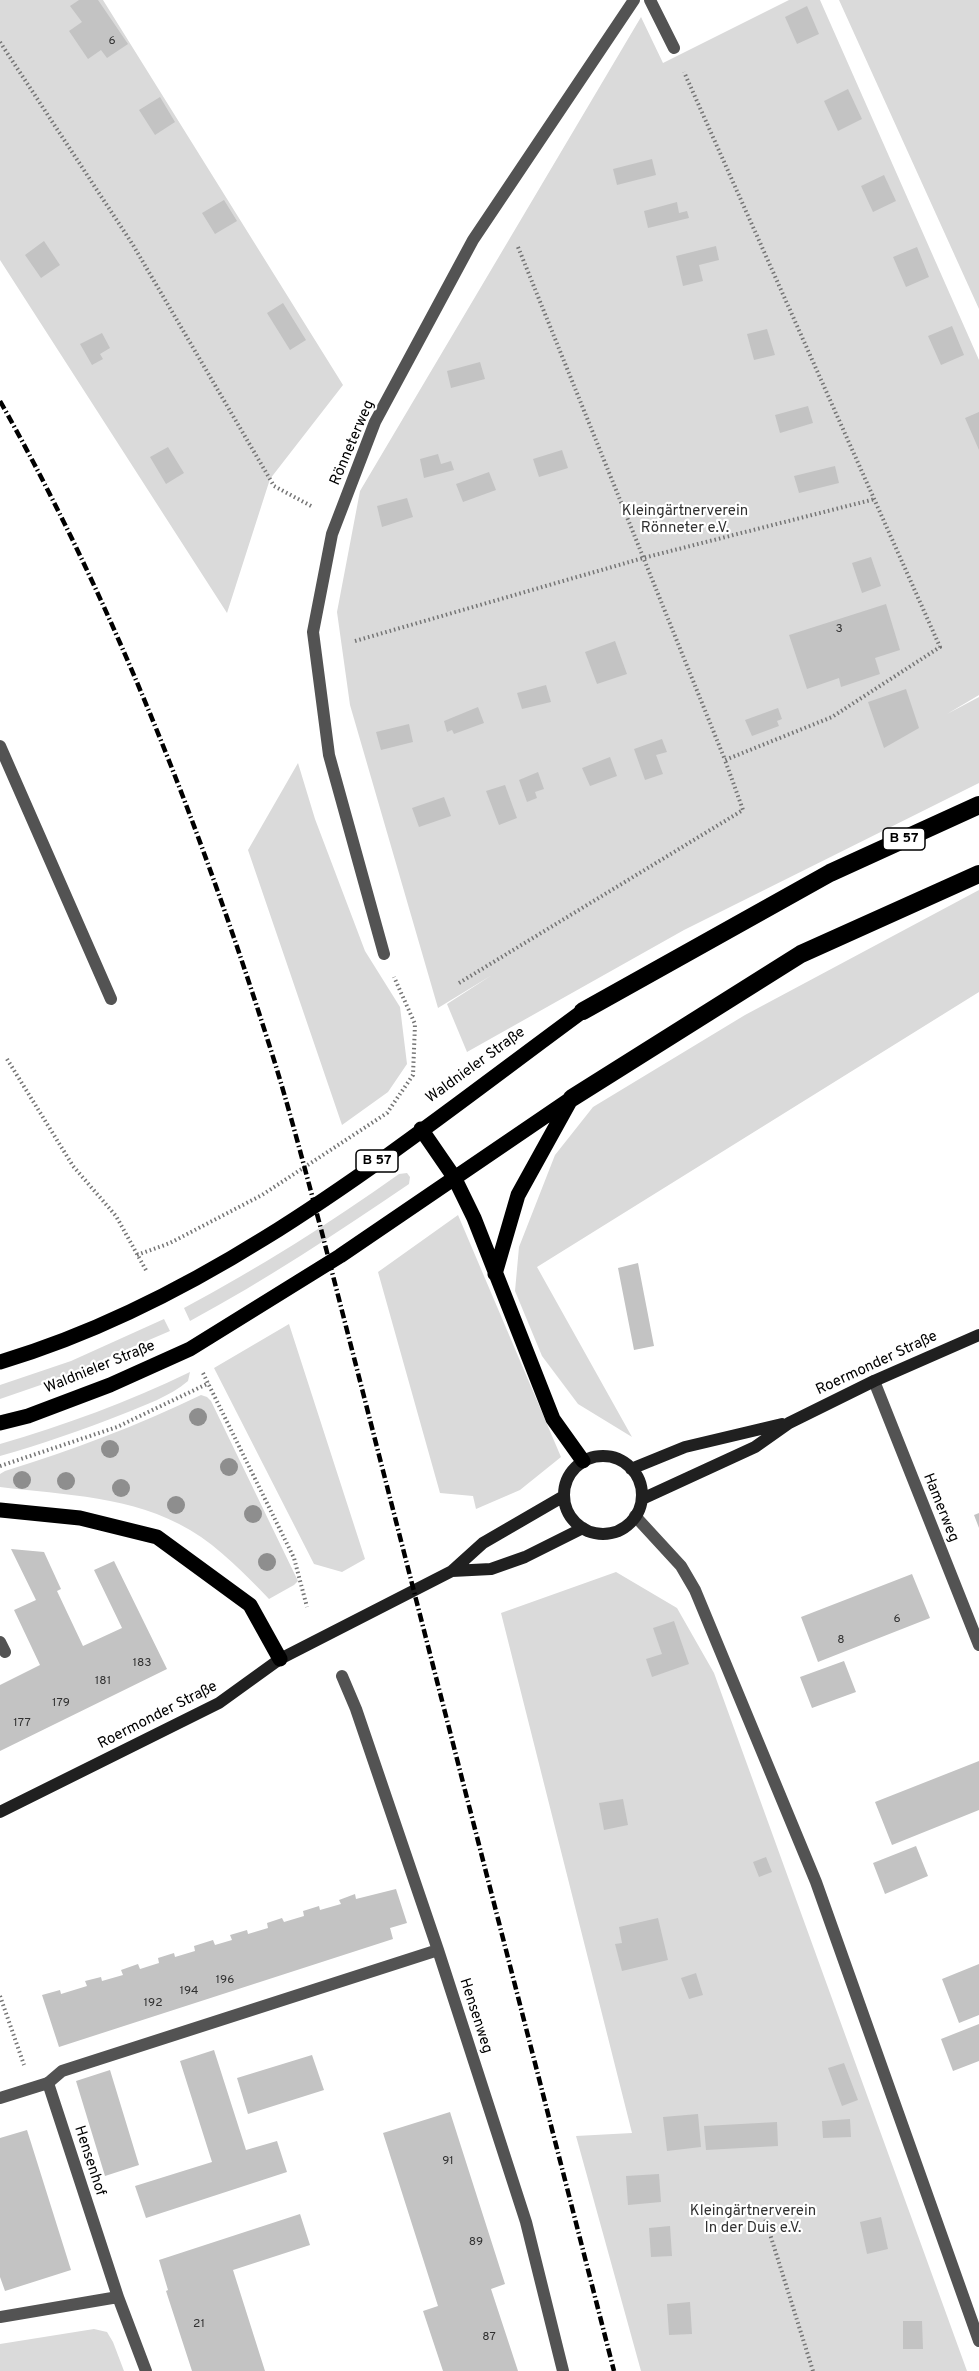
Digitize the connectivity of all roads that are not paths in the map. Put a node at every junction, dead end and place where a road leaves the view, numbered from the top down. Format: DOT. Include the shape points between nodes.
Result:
graph roads {
  1 [pos="634,0"];
  2 [pos="650,0"];
  3 [pos="674,48"];
  4 [pos="0,746"];
  5 [pos="979,805"];
  6 [pos="979,874"];
  7 [pos="384,954"];
  8 [pos="111,999"];
  9 [pos="583,1011"];
  10 [pos="572,1098"];
  11 [pos="421,1129"];
  12 [pos="454,1177"];
  13 [pos="495,1274"];
  14 [pos="979,1335"];
  15 [pos="0,1362"];
  16 [pos="874,1381"];
  17 [pos="789,1423"];
  18 [pos="0,1424"];
  19 [pos="583,1461"];
  20 [pos="632,1469"];
  21 [pos="564,1496"];
  22 [pos="642,1499"];
  23 [pos="0,1510"];
  24 [pos="635,1516"];
  25 [pos="583,1528"];
  26 [pos="452,1571"];
  27 [pos="979,1645"];
  28 [pos="280,1659"];
  29 [pos="342,1676"];
  30 [pos="0,1812"];
  31 [pos="438,1950"];
  32 [pos="48,2083"];
  33 [pos="0,2098"];
  34 [pos="118,2297"];
  35 [pos="0,2317"];
  36 [pos="979,2341"];
  37 [pos="146,2371"];
  38 [pos="563,2371"];
  1 -- 7 [label="street, Rönneterweg" via="473,240 375,422 332,534 313,632 329,755"];
  2 -- 3 [label="street"];
  4 -- 8 [label="street"];
  5 -- 9 [label="highway, Waldnieler Straße / B 57" via="830,873"];
  6 -- 10 [label="highway, Waldnieler Straße" via="801,954"];
  9 -- 11 [label="main road, Waldnieler Straße / B 57"];
  10 -- 12 [label="main road, Waldnieler Straße"];
  10 -- 13 [label="main road" via="518,1195"];
  11 -- 12 [label="main road"];
  11 -- 15 [label="main road, Waldnieler Straße / B 57" via="288,1224 162,1298 46,1349"];
  12 -- 13 [label="main road"];
  12 -- 18 [label="main road, Waldnieler Straße" via="340,1256 190,1349 110,1385"];
  13 -- 19 [label="main road" via="553,1419"];
  14 -- 16 [label="main road, Roermonder Straße"];
  16 -- 17 [label="main road, Roermonder Straße"];
  16 -- 27 [label="street, Hamerweg"];
  17 -- 20 [label="main road, Roermonder Straße" via="685,1447"];
  17 -- 22 [label="main road, Roermonder Straße" via="756,1447"];
  19 -- 20 [label="main road" via="608,1456"];
  19 -- 21 [label="main road" via="568,1476"];
  20 -- 22 [label="main road"];
  21 -- 25 [label="main road" via="566,1509"];
  21 -- 26 [label="main road, Roermonder Straße" via="483,1543"];
  22 -- 24 [label="main road"];
  23 -- 28 [label="main road" via="80,1518 157,1537 250,1605"];
  24 -- 25 [label="main road" via="627,1525 605,1534"];
  24 -- 36 [label="street" via="675,1559 695,1590 816,1882"];
  25 -- 26 [label="main road, Roermonder Straße" via="491,1569"];
  26 -- 28 [label="main road, Roermonder Straße"];
  28 -- 30 [label="main road, Roermonder Straße" via="219,1703"];
  29 -- 31 [label="street, Hensenweg"];
  31 -- 32 [label="street" via="62,2071"];
  31 -- 38 [label="street, Hensenweg" via="526,2222"];
  32 -- 33 [label="street"];
  32 -- 34 [label="street, Hensenhof"];
  34 -- 35 [label="street"];
  34 -- 37 [label="street, Hensenhof"];
}
